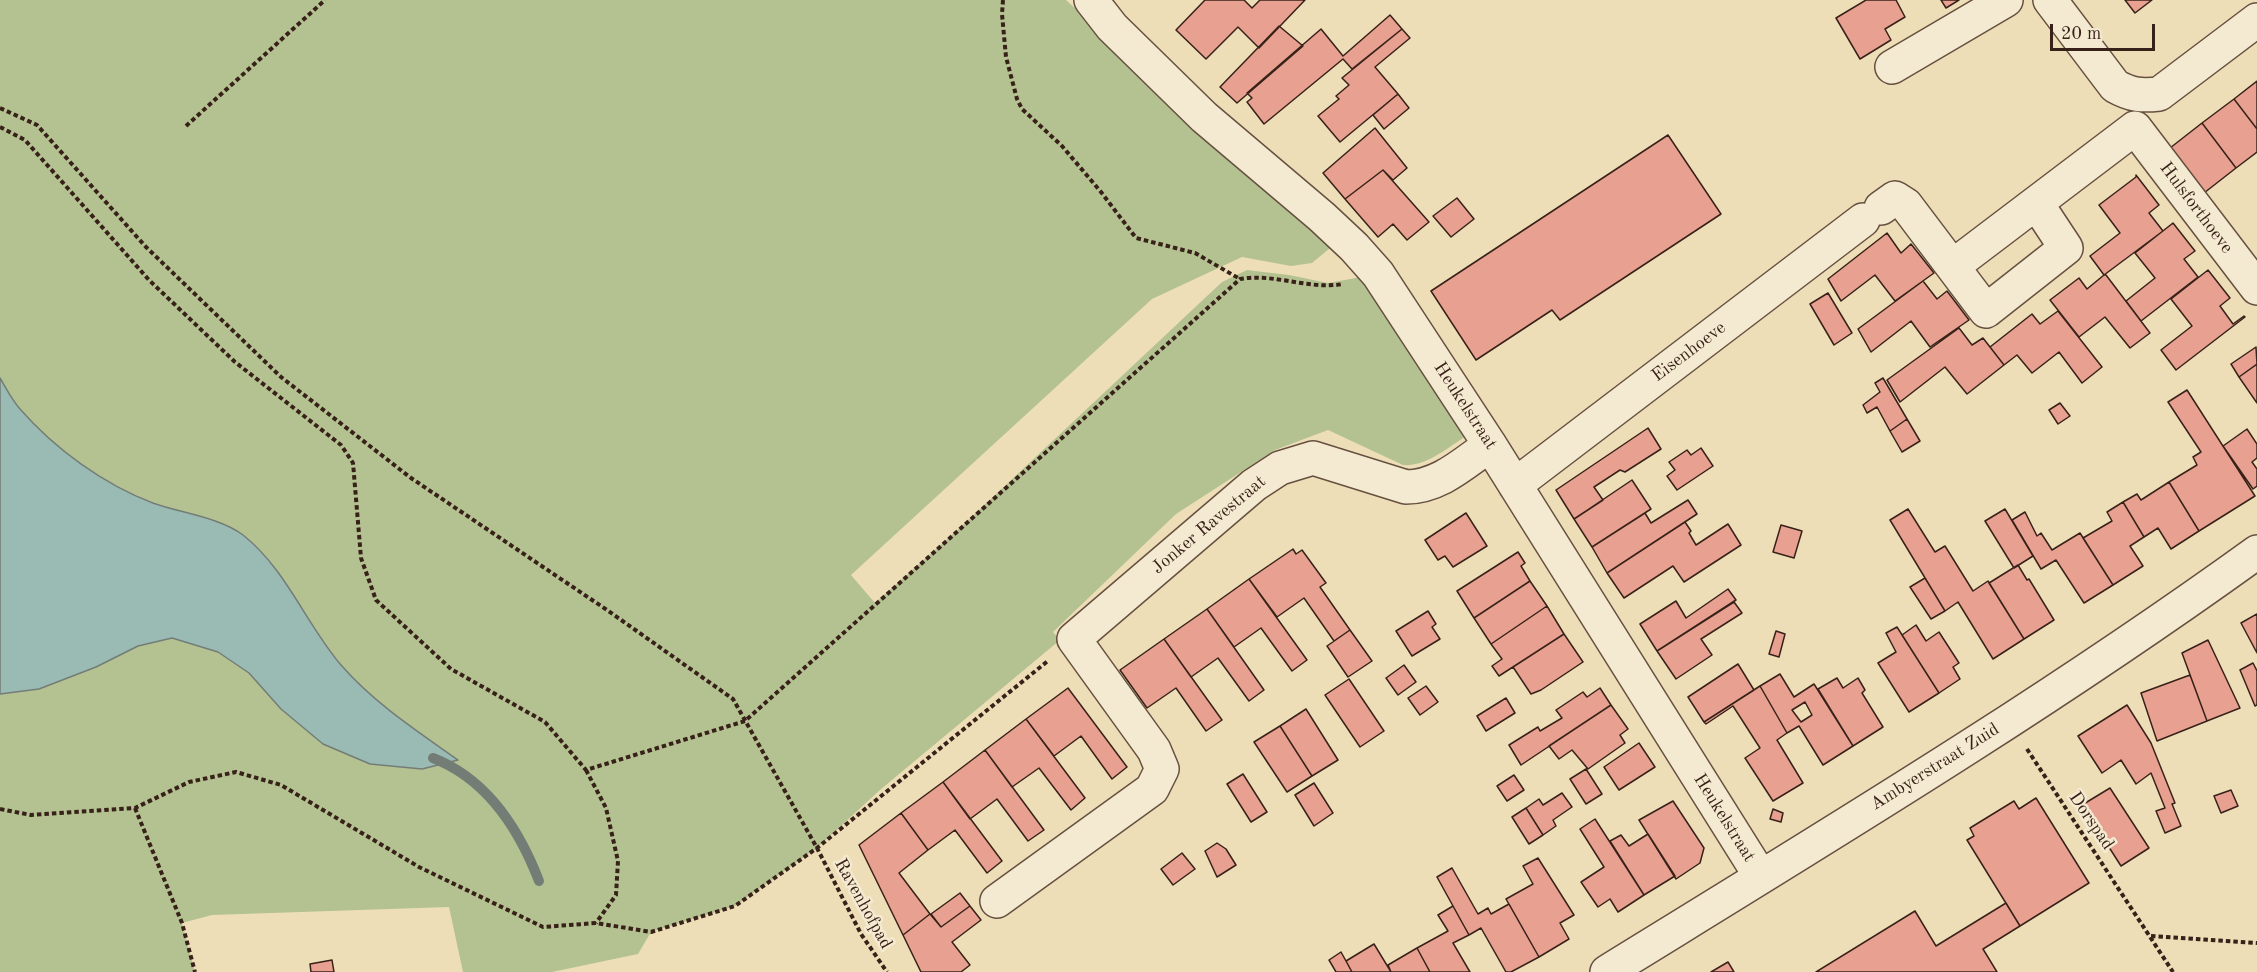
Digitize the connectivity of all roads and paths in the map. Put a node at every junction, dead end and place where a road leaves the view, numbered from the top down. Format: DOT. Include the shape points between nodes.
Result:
graph roads {
  1 [pos="325,0"];
  2 [pos="1003,0"];
  3 [pos="1091,0"];
  4 [pos="2006,0"];
  5 [pos="2050,0"];
  6 [pos="2257,20"];
  7 [pos="1892,66"];
  8 [pos="2146,95"];
  9 [pos="0,108"];
  10 [pos="0,126"];
  11 [pos="186,126"];
  12 [pos="2135,128"];
  13 [pos="2037,204"];
  14 [pos="1953,266"];
  15 [pos="1378,274"];
  16 [pos="1240,279"];
  17 [pos="2257,288"];
  18 [pos="1490,445"];
  19 [pos="1515,485"];
  20 [pos="2257,552"];
  21 [pos="1074,639"];
  22 [pos="2008,720"];
  23 [pos="745,721"];
  24 [pos="586,770"];
  25 [pos="135,808"];
  26 [pos="0,809"];
  27 [pos="817,848"];
  28 [pos="1761,877"];
  29 [pos="997,901"];
  30 [pos="596,923"];
  31 [pos="2151,936"];
  32 [pos="2257,943"];
  33 [pos="195,972"];
  34 [pos="887,972"];
  35 [pos="1607,972"];
  36 [pos="2173,972"];
  1 -- 11 [label="path"];
  2 -- 16 [label="path" via="1006,57 1023,109 1062,146 1136,238 1195,253"];
  3 -- 15 [label="street, Heukelstraat" via="1112,27 1204,117 1322,216"];
  4 -- 7 [label="street"];
  5 -- 8 [label="street" via="2115,86 2128,94"];
  6 -- 8 [label="street" via="2171,86 2159,94"];
  8 -- 12 [label="street"];
  9 -- 23 [label="path, Ravenhofpad" via="37,125 146,247 281,377 411,478 733,699"];
  10 -- 24 [label="path" via="25,140 149,280 235,362 341,445 353,463 361,558 376,600 451,669 545,722"];
  12 -- 13 [label="street"];
  12 -- 17 [label="street, Hulsforthoeve"];
  13 -- 14 [label="street"];
  13 -- 14 [label="street, Eisenhoeve" via="2066,248 1986,311"];
  14 -- 19 [label="street, Eisenhoeve" via="1901,200 1895,198"];
  15 -- 16 [label="path" via="1331,286 1265,276"];
  15 -- 18 [label="street, Heukelstraat"];
  16 -- 23 [label="path"];
  18 -- 19 [label="street, Heukelstraat"];
  18 -- 21 [label="street, Jonker Ravestraat" via="1432,484 1420,487 1406,487 1313,458 1280,468 1254,485"];
  19 -- 28 [label="street, Heukelstraat"];
  20 -- 22 [label="street, Ambyerstraat Zuid" via="2155,626"];
  21 -- 27 [label="path"];
  21 -- 29 [label="street" via="1154,750 1162,769 1152,789"];
  22 -- 28 [label="street, Ambyerstraat Zuid"];
  22 -- 31 [label="path, Dorspad"];
  23 -- 24 [label="path"];
  23 -- 27 [label="path, Ravenhofpad"];
  24 -- 30 [label="path" via="606,807 618,861 616,895"];
  25 -- 26 [label="path" via="31,815"];
  25 -- 30 [label="path" via="189,782 236,772 281,785 419,867 543,927"];
  25 -- 33 [label="path" via="182,923"];
  27 -- 30 [label="path" via="735,906 651,932"];
  27 -- 34 [label="path, Ravenhofpad" via="861,934"];
  28 -- 35 [label="street, Ambyerstraat Zuid"];
  31 -- 32 [label="path"];
  31 -- 36 [label="path, Dorspad"];
}
